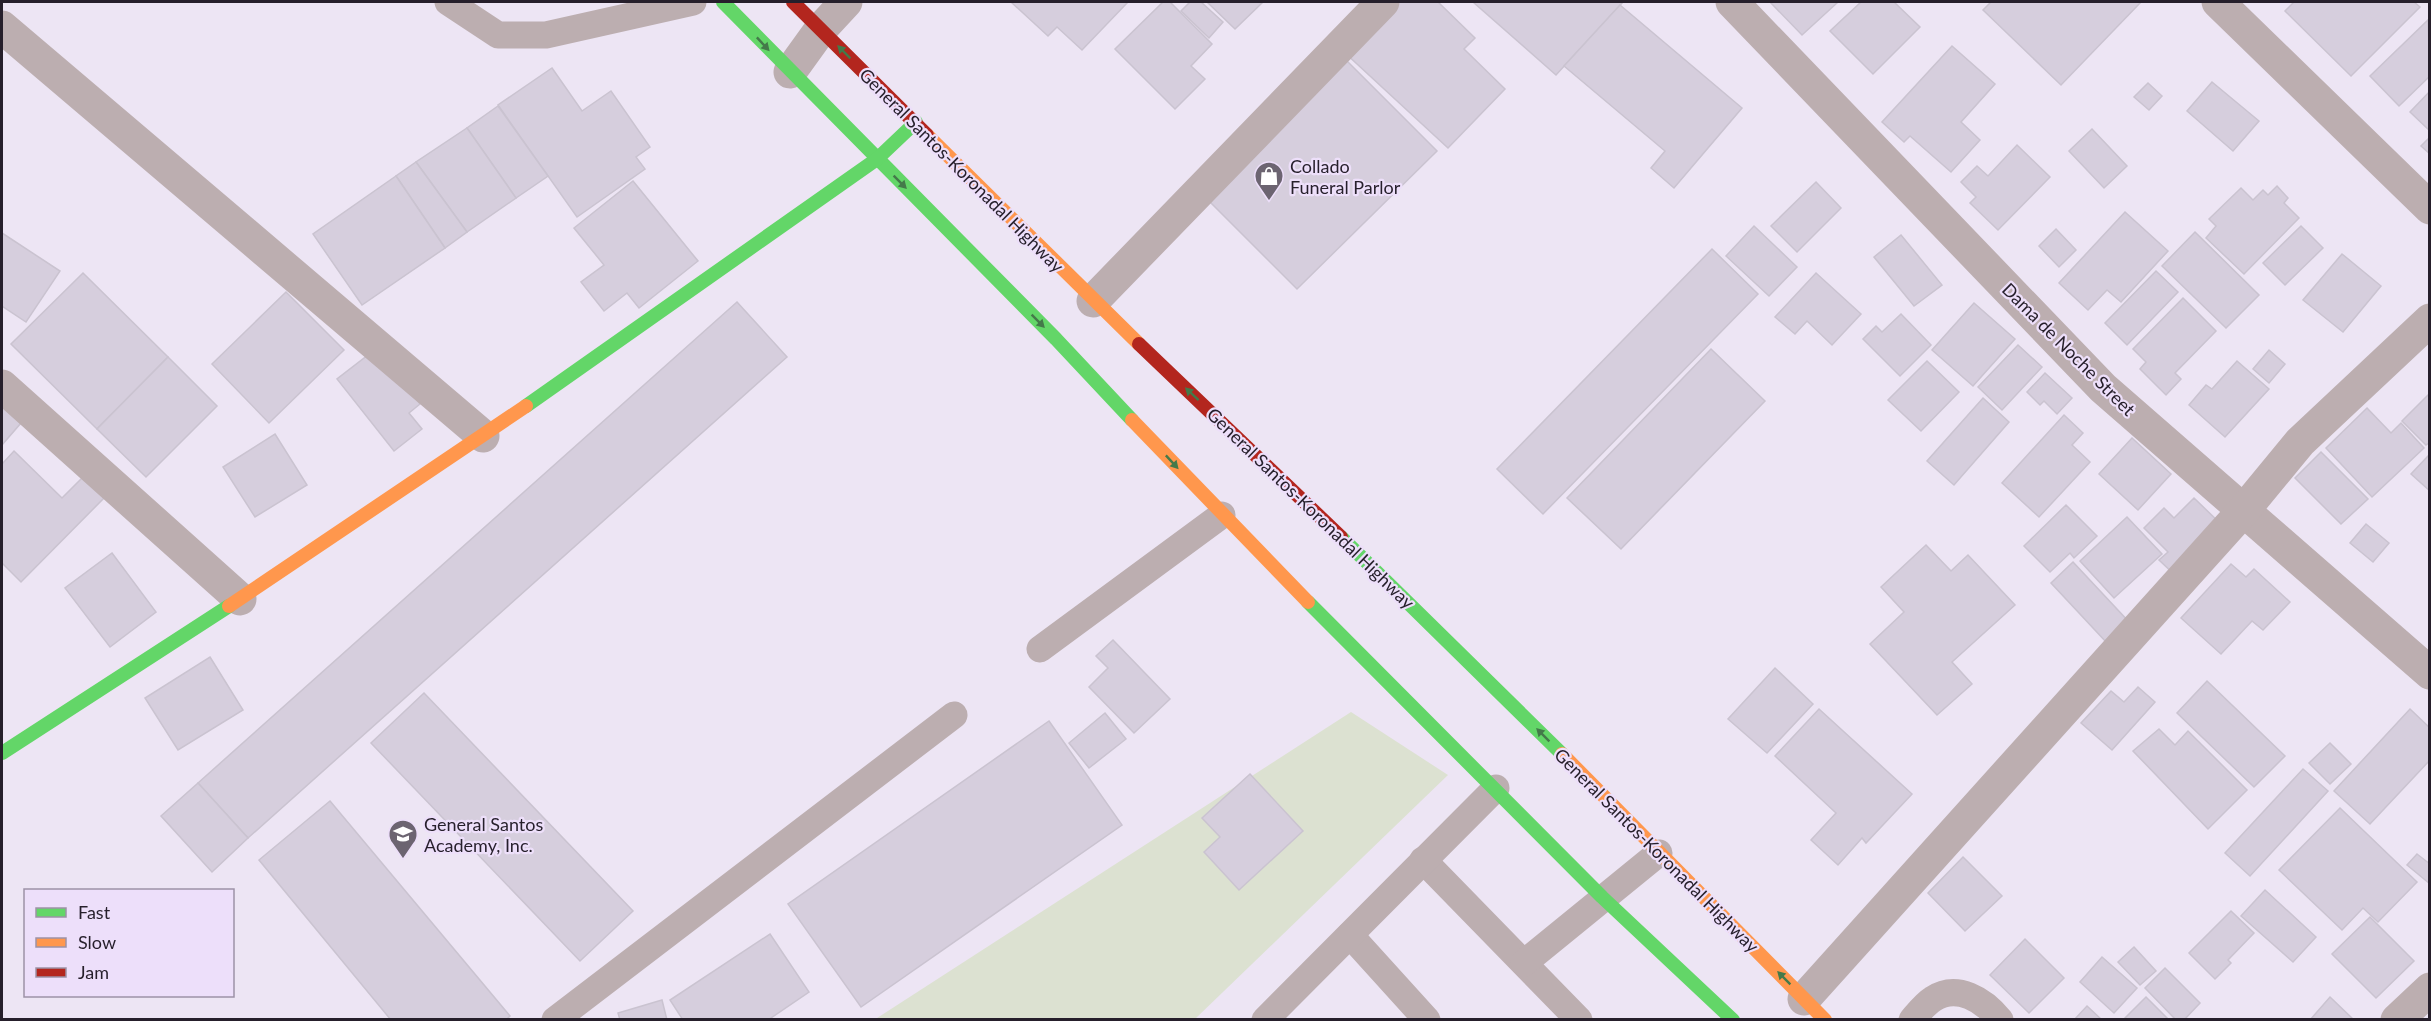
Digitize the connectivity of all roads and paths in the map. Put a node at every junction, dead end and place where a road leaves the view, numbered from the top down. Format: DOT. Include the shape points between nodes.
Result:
graph roads {
  1 [pos="448,2"];
  2 [pos="693,2"];
  3 [pos="723,2"];
  4 [pos="793,2"];
  5 [pos="846,2"];
  6 [pos="1383,2"];
  7 [pos="1732,2"];
  8 [pos="2218,2"];
  9 [pos="2,27"];
  10 [pos="821,29"];
  11 [pos="790,72"];
  12 [pos="916,122"];
  13 [pos="877,159"];
  14 [pos="2430,208"];
  15 [pos="1093,301"];
  16 [pos="2430,320"];
  17 [pos="2,386"];
  18 [pos="483,436"];
  19 [pos="2244,510"];
  20 [pos="1222,515"];
  21 [pos="240,599"];
  22 [pos="1040,649"];
  23 [pos="2430,673"];
  24 [pos="954,715"];
  25 [pos="2,753"];
  26 [pos="1496,788"];
  27 [pos="1659,853"];
  28 [pos="1423,860"];
  29 [pos="1602,897"];
  30 [pos="1350,935"];
  31 [pos="1524,963"];
  32 [pos="2430,989"];
  33 [pos="1815,1009"];
  34 [pos="555,1020"];
  35 [pos="1265,1020"];
  36 [pos="1427,1020"];
  37 [pos="1579,1020"];
  38 [pos="1733,1020"];
  39 [pos="1912,1020"];
  40 [pos="2000,1020"];
  41 [pos="2397,1020"];
  1 -- 2 [label="lane" via="498,35 546,34"];
  3 -- 11 [label="main road, one-way"];
  4 -- 10 [label="main road, General Santos-Koronadal Highway"];
  5 -- 10 [label="street"];
  6 -- 15 [label="street"];
  7 -- 19 [label="street, Dama de Noche Street" via="2103,388"];
  8 -- 14 [label="street"];
  9 -- 18 [label="street"];
  10 -- 11 [label="street"];
  12 -- 10 [label="main road, General Santos-Koronadal Highway, one-way"];
  11 -- 13 [label="main road"];
  12 -- 13 [label="main road"];
  12 -- 15 [label="main road, General Santos-Koronadal Highway"];
  13 -- 18 [label="main road"];
  13 -- 20 [label="main road, one-way" via="1056,339"];
  27 -- 15 [label="main road, General Santos-Koronadal Highway, one-way" via="1273,470"];
  16 -- 19 [label="street" via="2300,442"];
  17 -- 21 [label="street"];
  18 -- 21 [label="main road"];
  19 -- 23 [label="street, Dama de Noche Street"];
  19 -- 33 [label="street"];
  20 -- 22 [label="lane"];
  20 -- 26 [label="main road"];
  21 -- 25 [label="main road"];
  24 -- 34 [label="lane"];
  26 -- 28 [label="lane"];
  26 -- 29 [label="main road"];
  27 -- 29 [label="lane"];
  33 -- 27 [label="main road, General Santos-Koronadal Highway, one-way"];
  28 -- 30 [label="lane"];
  28 -- 31 [label="lane"];
  29 -- 31 [label="lane"];
  29 -- 38 [label="main road"];
  30 -- 35 [label="lane"];
  30 -- 36 [label="lane"];
  31 -- 37 [label="lane"];
  32 -- 41 [label="street"];
  39 -- 40 [label="lane" via="1933,998 1956,991 1980,1000"];
}
